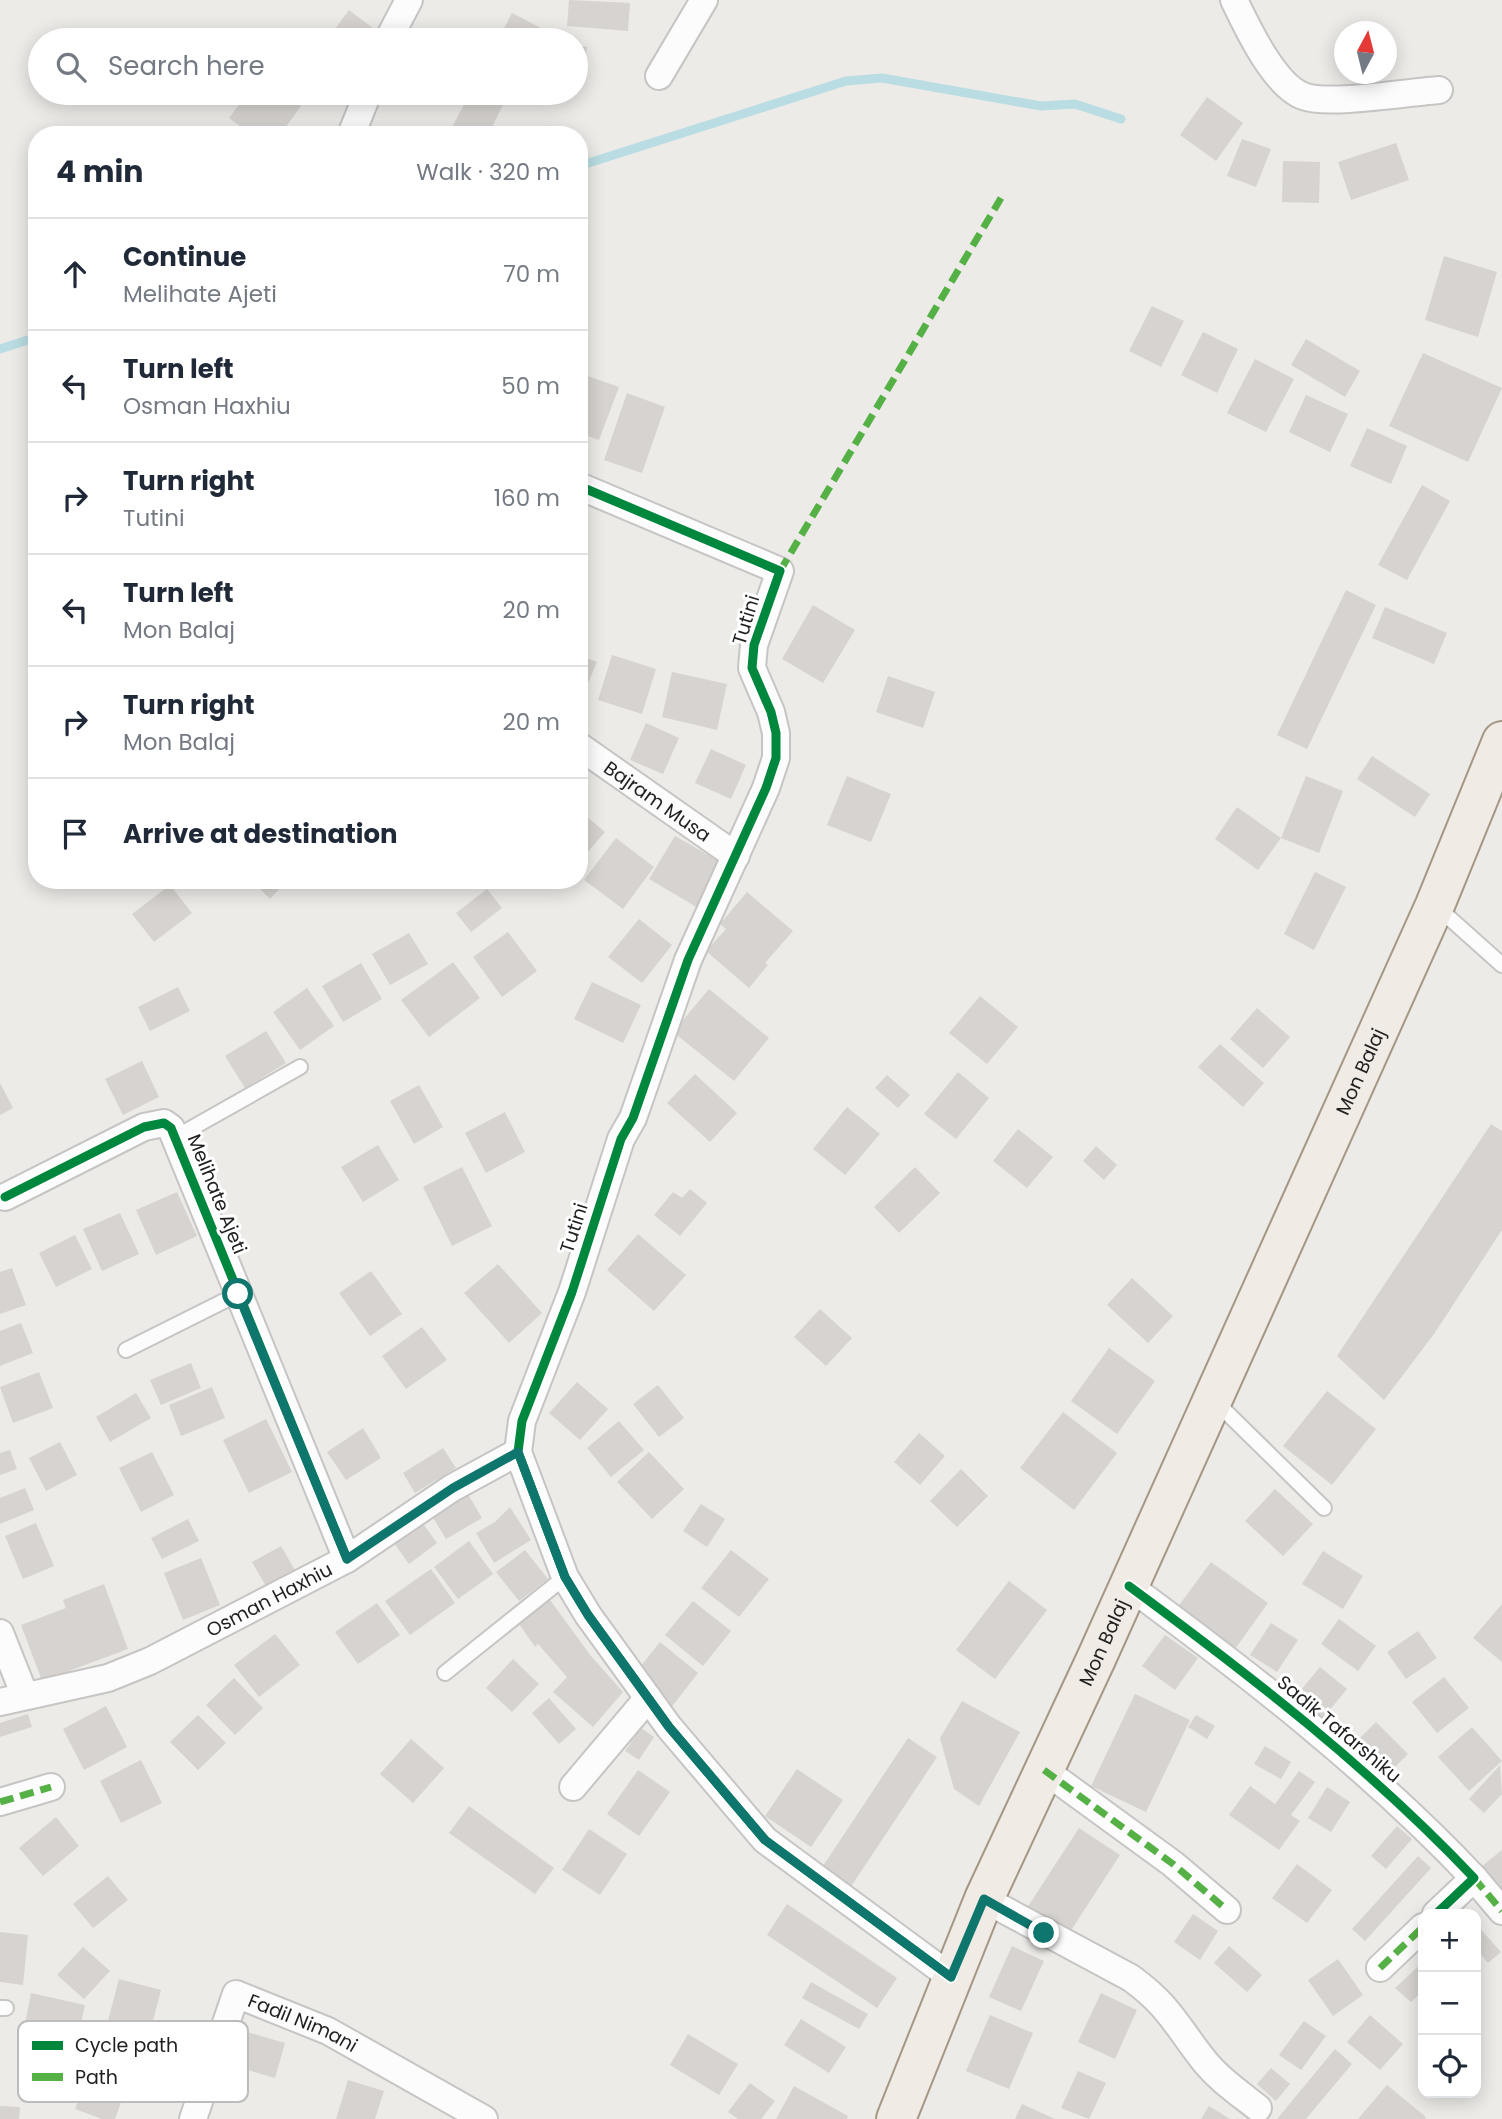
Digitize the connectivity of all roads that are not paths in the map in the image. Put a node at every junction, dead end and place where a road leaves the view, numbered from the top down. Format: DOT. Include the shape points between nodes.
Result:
graph roads {
  1 [pos="409,0"];
  2 [pos="704,0"];
  3 [pos="1234,0"];
  4 [pos="394,28"];
  5 [pos="659,76"];
  6 [pos="1439,90"];
  7 [pos="363,105"];
  8 [pos="355,126"];
  9 [pos="588,490"];
  10 [pos="1502,741"];
  11 [pos="588,752"];
  12 [pos="736,856"];
  13 [pos="1435,905"];
  14 [pos="1502,965"];
  15 [pos="300,1067"];
  16 [pos="176,1137"];
  17 [pos="5,1197"];
  18 [pos="238,1294"];
  19 [pos="126,1350"];
  20 [pos="1213,1399"];
  21 [pos="518,1452"];
  22 [pos="1324,1507"];
  23 [pos="347,1559"];
  24 [pos="565,1577"];
  25 [pos="1129,1586"];
  26 [pos="0,1633"];
  27 [pos="445,1674"];
  28 [pos="648,1698"];
  29 [pos="12,1699"];
  30 [pos="1044,1770"];
  31 [pos="51,1787"];
  32 [pos="573,1787"];
  33 [pos="0,1802"];
  34 [pos="1474,1878"];
  35 [pos="984,1899"];
  36 [pos="1441,1909"];
  37 [pos="1227,1910"];
  38 [pos="1502,1911"];
  39 [pos="1418,1932"];
  40 [pos="1380,1968"];
  41 [pos="951,1977"];
  42 [pos="227,2021"];
  43 [pos="199,2102"];
  44 [pos="1258,2108"];
  45 [pos="193,2119"];
  46 [pos="484,2119"];
  47 [pos="896,2119"];
  1 -- 4 [label="street"];
  2 -- 5 [label="street"];
  3 -- 6 [label="street" via="1274,69 1304,97"];
  7 -- 8 [label="street"];
  9 -- 12 [label="street, Tutini" via="780,571 754,645 752,668 771,712 776,758"];
  10 -- 13 [label="main road, Mon Balaj"];
  11 -- 12 [label="street, Bajram Musa"];
  12 -- 21 [label="street, Tutini" via="688,960 633,1118 621,1139 572,1292 522,1421"];
  13 -- 14 [label="lane"];
  13 -- 20 [label="main road, Mon Balaj"];
  15 -- 16 [label="lane, Melihate Ajeti"];
  16 -- 17 [label="street, Melihate Ajeti" via="171,1128 155,1123"];
  16 -- 18 [label="street, Melihate Ajeti"];
  18 -- 19 [label="lane"];
  18 -- 23 [label="street, Melihate Ajeti"];
  20 -- 22 [label="lane"];
  20 -- 25 [label="main road, Mon Balaj"];
  21 -- 23 [label="street, Osman Haxhiu" via="453,1488"];
  21 -- 24 [label="street, Tutini"];
  23 -- 29 [label="street, Osman Haxhiu" via="150,1661 108,1678"];
  24 -- 27 [label="lane"];
  24 -- 28 [label="street, Tutini"];
  25 -- 30 [label="main road, Mon Balaj"];
  25 -- 34 [label="street, Sadik Tafarshiku" via="1349,1759"];
  26 -- 29 [label="street"];
  28 -- 32 [label="street"];
  28 -- 41 [label="street, Tutini" via="765,1840"];
  30 -- 35 [label="main road, Mon Balaj"];
  30 -- 37 [label="street" via="1173,1864"];
  31 -- 33 [label="street"];
  34 -- 36 [label="street"];
  34 -- 38 [label="street, Sadik Tafarshiku"];
  35 -- 41 [label="main road, Mon Balaj"];
  35 -- 44 [label="street" via="1151,1993 1172,2014 1202,2059"];
  39 -- 40 [label="street"];
  41 -- 47 [label="main road, Mon Balaj"];
  42 -- 46 [label="street, Fadil Nimani" via="236,1994 328,2031"];
  43 -- 45 [label="street, Fadil Nimani"];
}
